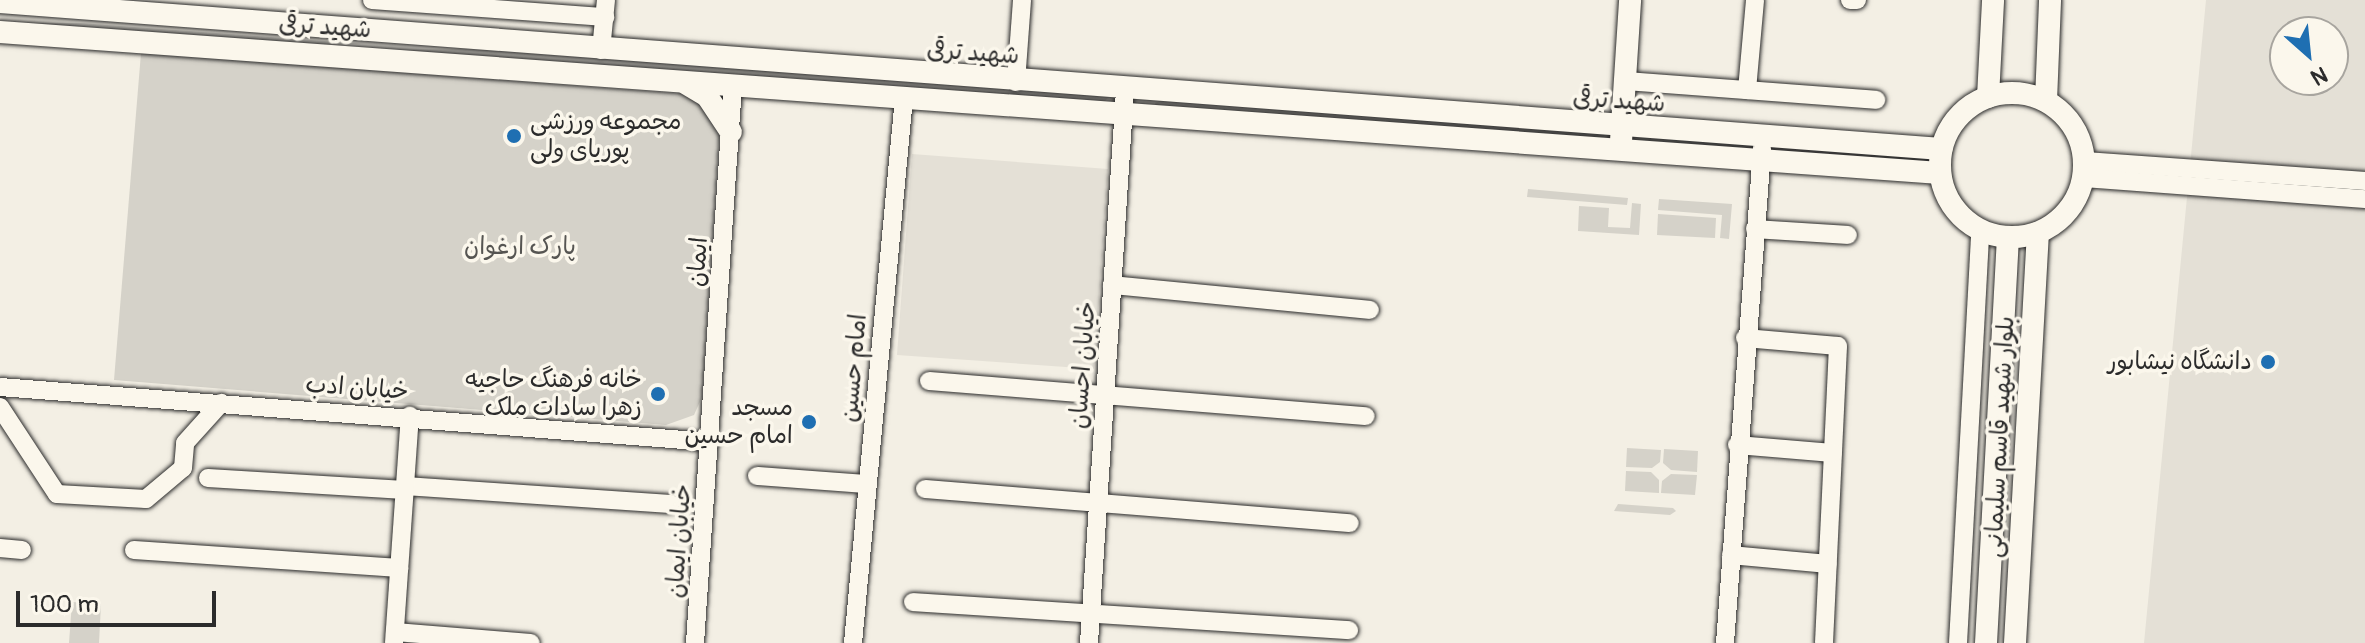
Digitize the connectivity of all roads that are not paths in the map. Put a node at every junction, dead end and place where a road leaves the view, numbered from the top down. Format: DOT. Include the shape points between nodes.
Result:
graph roads {
  1 [pos="372,0"];
  2 [pos="1022,0"];
  3 [pos="1630,0"];
  4 [pos="1755,0"];
  5 [pos="1850,0"];
  6 [pos="1857,0"];
  7 [pos="1993,0"];
  8 [pos="2050,0"];
  9 [pos="427,2"];
  10 [pos="3,3"];
  11 [pos="184,8"];
  12 [pos="605,8"];
  13 [pos="212,9"];
  14 [pos="2,32"];
  15 [pos="380,33"];
  16 [pos="601,50"];
  17 [pos="379,56"];
  18 [pos="679,80"];
  19 [pos="1625,81"];
  20 [pos="1016,82"];
  21 [pos="733,85"];
  22 [pos="1747,90"];
  23 [pos="904,97"];
  24 [pos="1988,97"];
  25 [pos="1876,100"];
  26 [pos="2046,101"];
  27 [pos="1124,102"];
  28 [pos="731,132"];
  29 [pos="1763,137"];
  30 [pos="1621,139"];
  31 [pos="1941,149"];
  32 [pos="1761,161"];
  33 [pos="2084,169"];
  34 [pos="1940,173"];
  35 [pos="2365,181"];
  36 [pos="2365,199"];
  37 [pos="1755,229"];
  38 [pos="1980,231"];
  39 [pos="2038,233"];
  40 [pos="1848,235"];
  41 [pos="2008,238"];
  42 [pos="1112,285"];
  43 [pos="1370,310"];
  44 [pos="1745,338"];
  45 [pos="929,381"];
  46 [pos="0,387"];
  47 [pos="1105,395"];
  48 [pos="221,403"];
  49 [pos="0,407"];
  50 [pos="410,416"];
  51 [pos="1366,416"];
  52 [pos="710,442"];
  53 [pos="1737,445"];
  54 [pos="1833,453"];
  55 [pos="757,476"];
  56 [pos="208,478"];
  57 [pos="867,484"];
  58 [pos="405,488"];
  59 [pos="925,489"];
  60 [pos="1098,503"];
  61 [pos="670,504"];
  62 [pos="1350,523"];
  63 [pos="0,548"];
  64 [pos="22,550"];
  65 [pos="134,550"];
  66 [pos="1731,555"];
  67 [pos="1828,564"];
  68 [pos="399,568"];
  69 [pos="913,602"];
  70 [pos="1091,613"];
  71 [pos="1349,630"];
  72 [pos="395,638"];
  73 [pos="531,643"];
  74 [pos="695,643"];
  75 [pos="853,643"];
  76 [pos="1089,643"];
  77 [pos="1725,643"];
  78 [pos="1824,643"];
  79 [pos="1958,643"];
  80 [pos="1986,643"];
  81 [pos="2015,643"];
  1 -- 9 [label="street"];
  2 -- 20 [label="street"];
  3 -- 19 [label="main road"];
  4 -- 22 [label="street"];
  5 -- 6 [label="street"];
  7 -- 24 [label="main road"];
  8 -- 26 [label="main road"];
  9 -- 12 [label="street"];
  10 -- 11 [label="main road, شهید ترقی"];
  10 -- 14 [label="main road"];
  11 -- 13 [label="main road, شهید ترقی"];
  12 -- 16 [label="street"];
  13 -- 15 [label="main road, شهید ترقی"];
  14 -- 17 [label="main road, شهید ترقی"];
  15 -- 16 [label="main road, شهید ترقی"];
  15 -- 17 [label="main road"];
  16 -- 20 [label="main road, شهید ترقی"];
  17 -- 18 [label="main road, شهید ترقی"];
  18 -- 21 [label="main road, شهید ترقی"];
  18 -- 28 [label="main road" via="707,96"];
  19 -- 22 [label="street"];
  19 -- 30 [label="main road"];
  20 -- 27 [label="main road, شهید ترقی"];
  21 -- 23 [label="main road, شهید ترقی"];
  21 -- 28 [label="street, ایمان"];
  22 -- 25 [label="street"];
  23 -- 27 [label="main road, شهید ترقی"];
  23 -- 57 [label="street, امام حسین"];
  24 -- 26 [label="main road" via="2017,93"];
  24 -- 31 [label="main road" via="1959,118"];
  26 -- 33 [label="main road" via="2073,126"];
  27 -- 30 [label="main road, شهید ترقی"];
  27 -- 42 [label="street, خیابان احسان"];
  28 -- 52 [label="street, ایمان"];
  29 -- 30 [label="main road, شهید ترقی"];
  29 -- 31 [label="main road, شهید ترقی"];
  29 -- 32 [label="street"];
  30 -- 32 [label="main road, شهید ترقی"];
  31 -- 34 [label="main road"];
  32 -- 34 [label="main road, شهید ترقی"];
  32 -- 37 [label="street"];
  33 -- 35 [label="street"];
  33 -- 36 [label="street"];
  33 -- 39 [label="main road" via="2068,212"];
  34 -- 38 [label="main road" via="1946,196"];
  37 -- 40 [label="street"];
  37 -- 44 [label="street"];
  38 -- 41 [label="main road"];
  38 -- 79 [label="street"];
  39 -- 41 [label="main road"];
  39 -- 81 [label="main road, بلوار شهید قاسم سلیمانی"];
  41 -- 80 [label="main road, بلوار شهید قاسم سلیمانی"];
  42 -- 43 [label="street"];
  42 -- 47 [label="street, خیابان احسان"];
  44 -- 53 [label="street"];
  44 -- 54 [label="street" via="1838,346"];
  45 -- 47 [label="street"];
  46 -- 48 [label="street, خیابان ادب"];
  47 -- 51 [label="street"];
  47 -- 60 [label="street, خیابان احسان"];
  48 -- 49 [label="street" via="185,443 183,468 146,499 57,494"];
  48 -- 50 [label="street, خیابان ادب"];
  50 -- 52 [label="street, خیابان ادب"];
  50 -- 58 [label="street"];
  52 -- 74 [label="street, خیابان ایمان"];
  53 -- 54 [label="street"];
  53 -- 66 [label="street"];
  54 -- 67 [label="street"];
  55 -- 57 [label="street"];
  56 -- 58 [label="street"];
  57 -- 75 [label="street, امام حسین"];
  58 -- 61 [label="street"];
  58 -- 68 [label="street"];
  59 -- 60 [label="street"];
  60 -- 62 [label="street"];
  60 -- 70 [label="street, خیابان احسان"];
  63 -- 64 [label="street"];
  65 -- 68 [label="street"];
  66 -- 67 [label="street"];
  66 -- 77 [label="street"];
  67 -- 78 [label="street"];
  68 -- 72 [label="street"];
  69 -- 70 [label="street"];
  70 -- 71 [label="street"];
  70 -- 76 [label="street, خیابان احسان"];
  72 -- 73 [label="street"];
}
